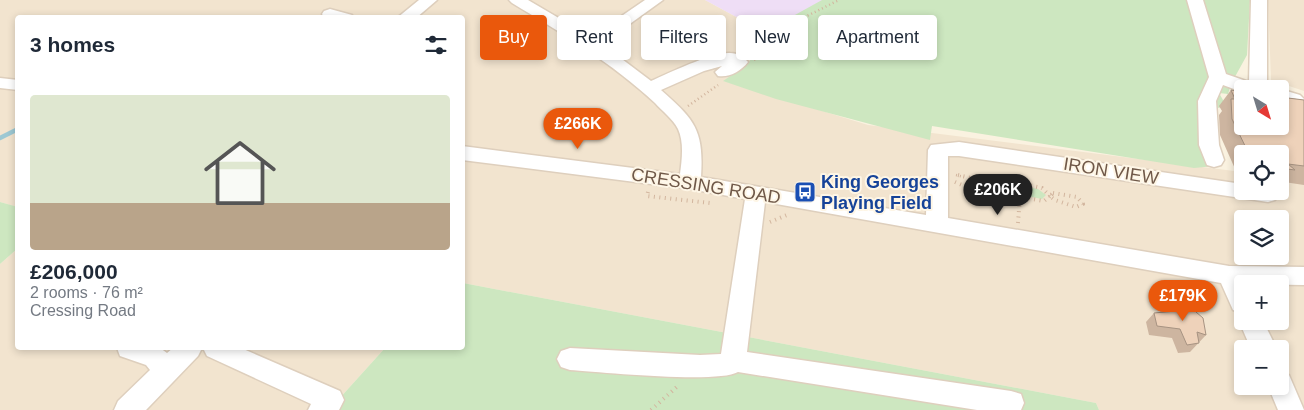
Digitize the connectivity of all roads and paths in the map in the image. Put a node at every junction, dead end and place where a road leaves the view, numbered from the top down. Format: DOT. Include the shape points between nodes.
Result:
graph roads {
  1 [pos="429,0"];
  2 [pos="517,0"];
  3 [pos="656,0"];
  4 [pos="839,0"];
  5 [pos="1195,0"];
  6 [pos="1259,0"];
  7 [pos="330,14"];
  8 [pos="334,15"];
  9 [pos="409,15"];
  10 [pos="631,17"];
  11 [pos="557,23"];
  12 [pos="613,60"];
  13 [pos="726,60"];
  14 [pos="748,64"];
  15 [pos="728,65"];
  16 [pos="1218,77"];
  17 [pos="1257,80"];
  18 [pos="0,83"];
  19 [pos="1234,83"];
  20 [pos="15,86"];
  21 [pos="650,88"];
  22 [pos="1289,98"];
  23 [pos="1304,109"];
  24 [pos="677,115"];
  25 [pos="465,153"];
  26 [pos="1214,160"];
  27 [pos="690,182"];
  28 [pos="984,183"];
  29 [pos="648,188"];
  30 [pos="1234,190"];
  31 [pos="756,194"];
  32 [pos="1050,196"];
  33 [pos="1020,197"];
  34 [pos="714,204"];
  35 [pos="937,224"];
  36 [pos="1018,238"];
  37 [pos="1229,275"];
  38 [pos="1304,276"];
  39 [pos="1234,286"];
  40 [pos="135,350"];
  41 [pos="187,350"];
  42 [pos="220,350"];
  43 [pos="733,358"];
  44 [pos="570,359"];
  45 [pos="700,366"];
  46 [pos="167,370"];
  47 [pos="1285,395"];
  48 [pos="1011,404"];
  49 [pos="326,405"];
  50 [pos="128,410"];
  51 [pos="651,410"];
  52 [pos="1292,410"];
  1 -- 9 [label="street"];
  2 -- 11 [label="street"];
  3 -- 10 [label="street"];
  4 -- 14 [label="path" via="783,28 772,48"];
  5 -- 16 [label="street"];
  6 -- 17 [label="street"];
  7 -- 8 [label="street"];
  12 -- 21 [label="street"];
  13 -- 15 [label="street"];
  15 -- 21 [label="street" via="698,67"];
  15 -- 24 [label="path"];
  16 -- 19 [label="street"];
  16 -- 26 [label="street" via="1207,101 1209,145"];
  18 -- 20 [label="street"];
  21 -- 24 [label="street"];
  22 -- 23 [label="street"];
  24 -- 27 [label="street" via="688,131 692,148"];
  25 -- 27 [label="street, CRESSING ROAD"];
  27 -- 31 [label="street, CRESSING ROAD"];
  28 -- 28 [label="path" via="969,188 948,179 957,175"];
  28 -- 32 [label="path" via="997,178 1042,188"];
  28 -- 33 [label="path" via="996,193"];
  29 -- 34 [label="path" via="647,196"];
  30 -- 35 [label="street, IRON VIEW" via="959,149 938,150"];
  31 -- 35 [label="street, CRESSING ROAD"];
  31 -- 43 [label="street"];
  32 -- 32 [label="path" via="1077,197 1083,204 1076,207"];
  32 -- 33 [label="path" via="1044,201"];
  33 -- 36 [label="path"];
  35 -- 36 [label="street, CRESSING ROAD"];
  36 -- 37 [label="street, CRESSING ROAD"];
  37 -- 38 [label="street, CRESSING ROAD"];
  37 -- 39 [label="street"];
  40 -- 46 [label="street" via="155,357"];
  41 -- 46 [label="street"];
  42 -- 49 [label="street"];
  43 -- 45 [label="street" via="728,365"];
  43 -- 48 [label="street" via="744,363"];
  44 -- 45 [label="street"];
  45 -- 51 [label="path"];
  46 -- 50 [label="street"];
  47 -- 52 [label="street"];
}
